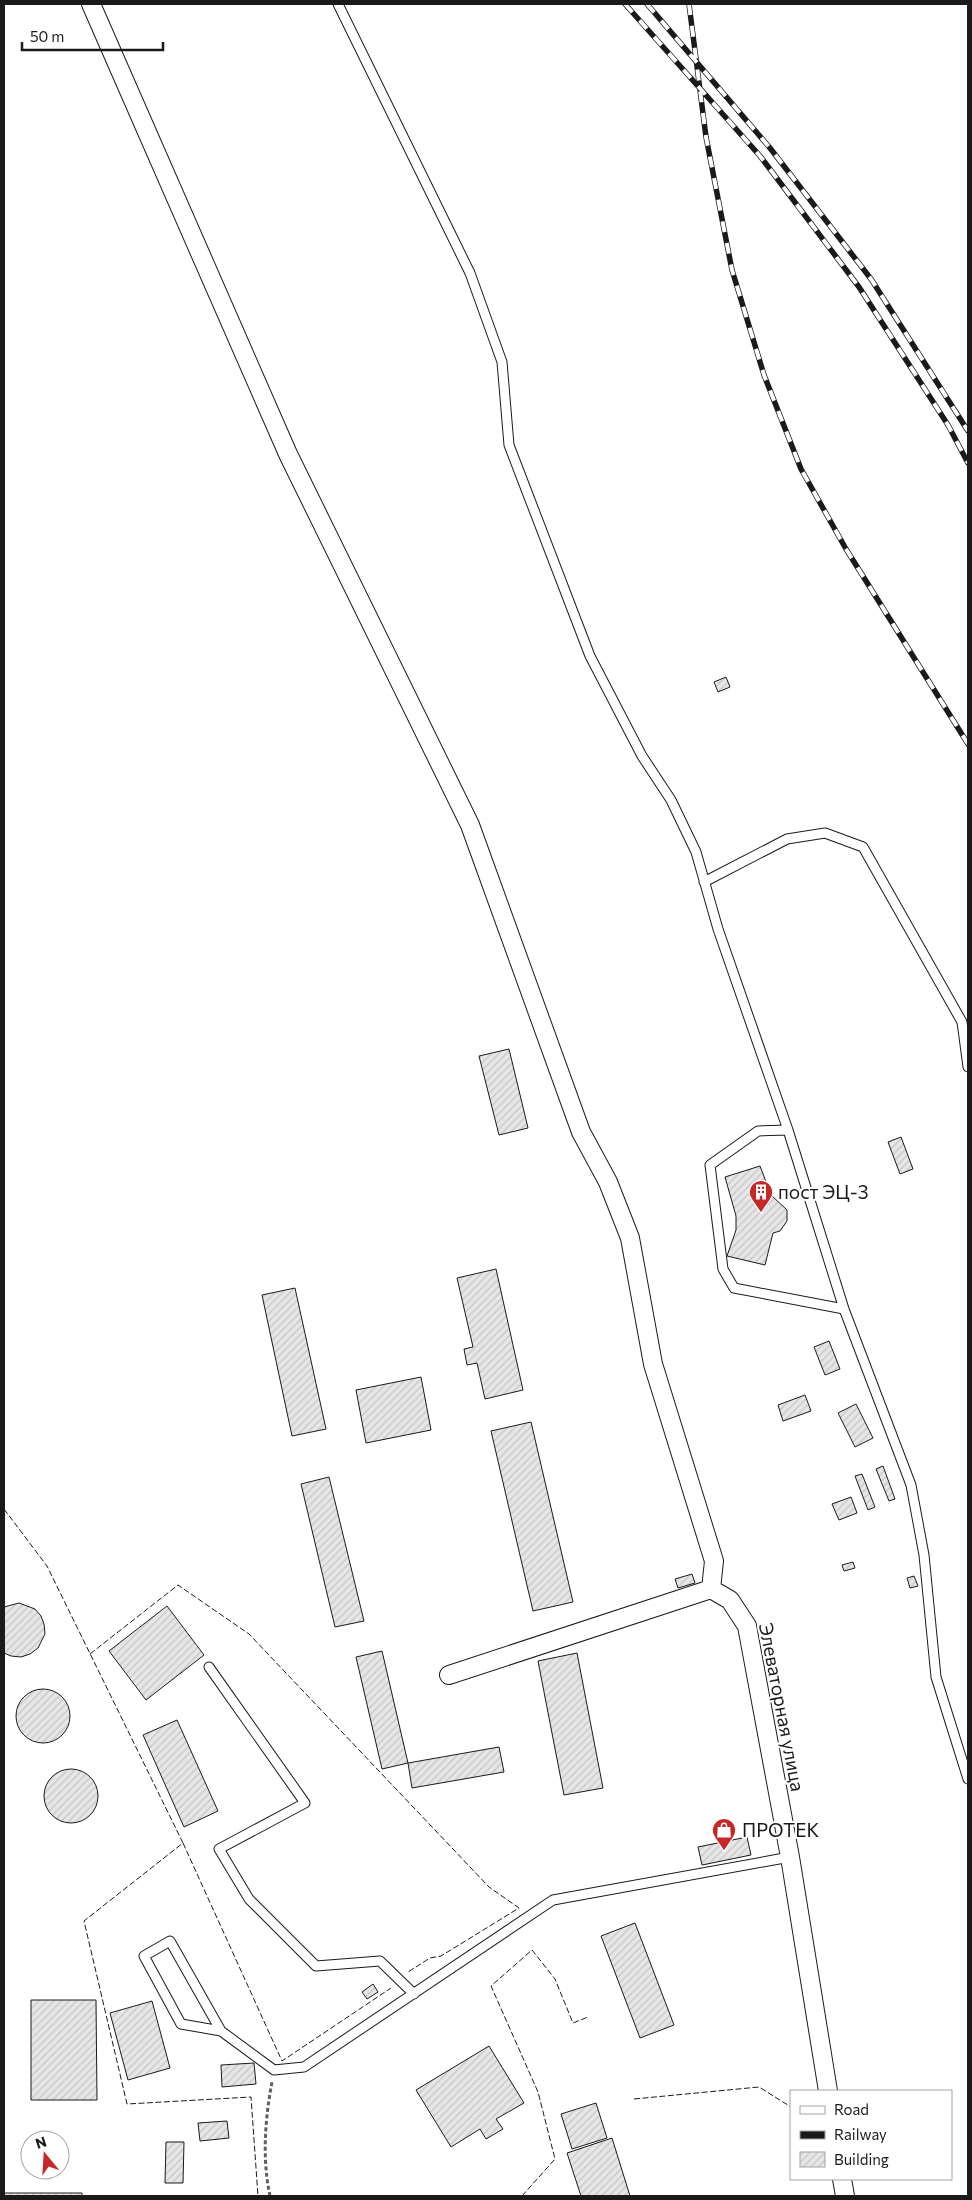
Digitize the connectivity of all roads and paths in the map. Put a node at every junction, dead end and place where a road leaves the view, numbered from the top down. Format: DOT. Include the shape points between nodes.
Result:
graph roads {
  1 [pos="91,4"];
  2 [pos="338,4"];
  3 [pos="704,882"];
  4 [pos="968,1067"];
  5 [pos="788,1130"];
  6 [pos="844,1309"];
  7 [pos="711,1589"];
  8 [pos="209,1667"];
  9 [pos="449,1675"];
  10 [pos="968,1779"];
  11 [pos="790,1857"];
  12 [pos="414,1994"];
  13 [pos="221,2031"];
  14 [pos="274,2070"];
  15 [pos="828,2090"];
  16 [pos="842,2180"];
  17 [pos="270,2196"];
  18 [pos="844,2196"];
  1 -- 7 [label="street" via="288,454 470,825 581,1132 608,1182 630,1238 653,1364 714,1561"];
  2 -- 3 [label="lane" via="470,273 502,362 509,444 590,656 642,756 671,800 696,852"];
  3 -- 4 [label="lane" via="787,839 825,833 863,847 962,1022"];
  3 -- 5 [label="lane"];
  5 -- 6 [label="lane"];
  5 -- 6 [label="lane" via="758,1131 710,1165 723,1269 734,1288"];
  6 -- 10 [label="lane" via="911,1485 924,1555 936,1676"];
  7 -- 9 [label="street"];
  7 -- 11 [label="street, Элеваторная улица" via="730,1600 747,1626"];
  8 -- 12 [label="lane" via="305,1803 219,1849 249,1899 316,1966 380,1961"];
  11 -- 12 [label="lane" via="552,1900"];
  11 -- 15 [label="street, Элеваторная улица"];
  12 -- 14 [label="lane" via="304,2067"];
  13 -- 13 [label="lane" via="170,1941 144,1956 181,2024"];
  13 -- 14 [label="lane"];
  14 -- 17 [label="path" via="266,2114 266,2180"];
  16 -- 18 [label="street"];
}
